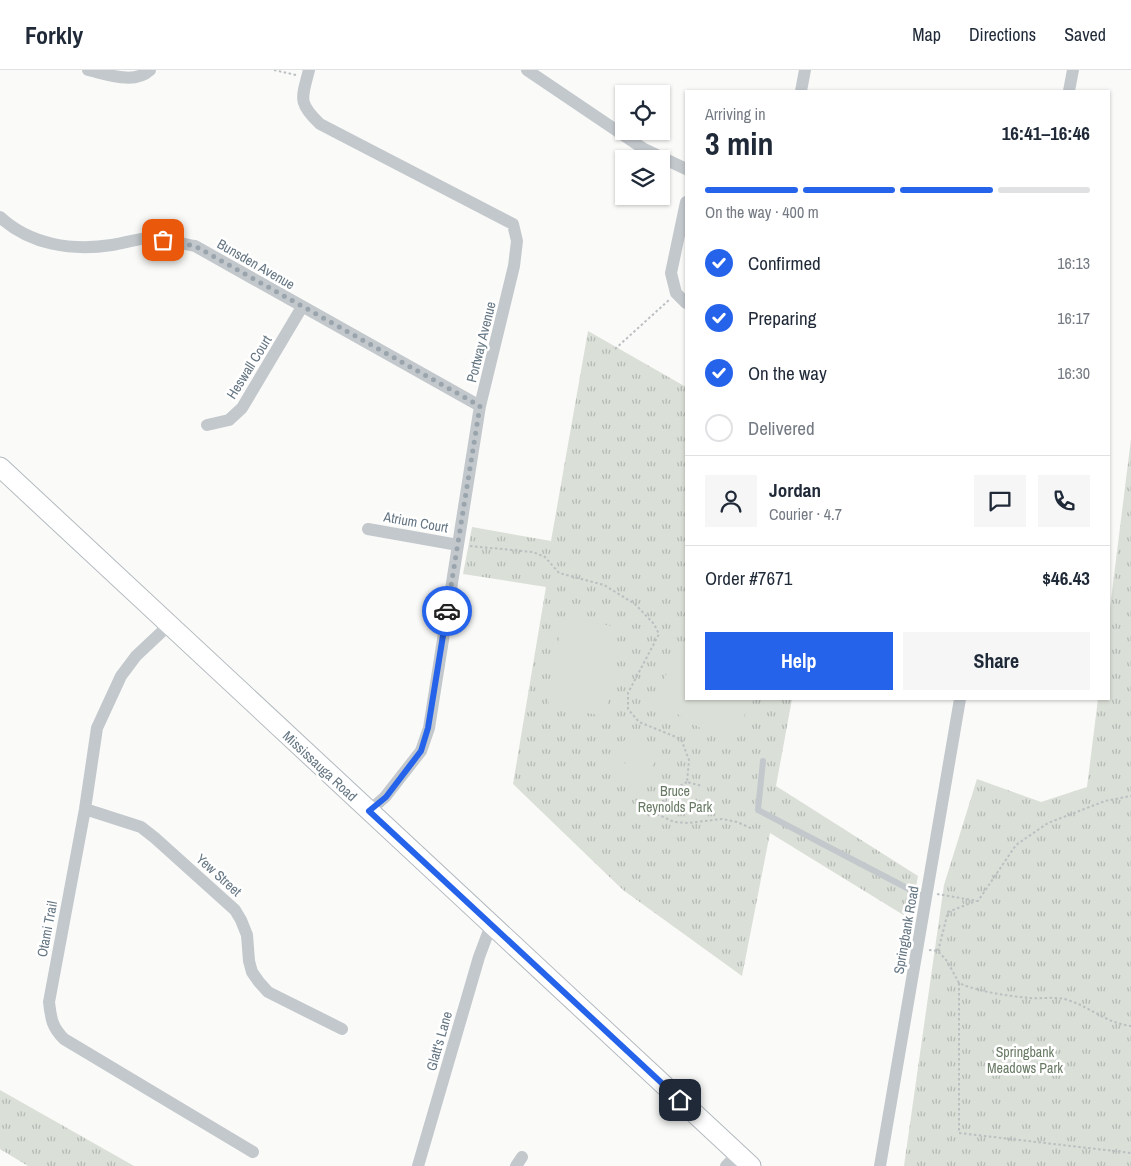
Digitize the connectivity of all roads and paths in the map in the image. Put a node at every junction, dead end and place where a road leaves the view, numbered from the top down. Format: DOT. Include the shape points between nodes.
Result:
graph roads {
  1 [pos="88,70"];
  2 [pos="150,70"];
  3 [pos="274,70"];
  4 [pos="526,70"];
  5 [pos="806,70"];
  6 [pos="1073,70"];
  7 [pos="308,74"];
  8 [pos="801,90"];
  9 [pos="1069,90"];
  10 [pos="685,170"];
  11 [pos="685,207"];
  12 [pos="0,217"];
  13 [pos="676,294"];
  14 [pos="685,302"];
  15 [pos="302,307"];
  16 [pos="615,349"];
  17 [pos="480,406"];
  18 [pos="207,425"];
  19 [pos="0,467"];
  20 [pos="368,528"];
  21 [pos="458,545"];
  22 [pos="169,625"];
  23 [pos="960,700"];
  24 [pos="763,761"];
  25 [pos="687,782"];
  26 [pos="702,786"];
  27 [pos="1131,796"];
  28 [pos="643,805"];
  29 [pos="84,809"];
  30 [pos="369,811"];
  31 [pos="657,814"];
  32 [pos="753,829"];
  33 [pos="927,895"];
  34 [pos="978,901"];
  35 [pos="491,925"];
  36 [pos="918,948"];
  37 [pos="938,951"];
  38 [pos="958,983"];
  39 [pos="1131,1026"];
  40 [pos="342,1029"];
  41 [pos="253,1152"];
  42 [pos="1131,1153"];
  43 [pos="738,1162"];
  44 [pos="418,1166"];
  45 [pos="880,1166"];
  1 -- 2 [label="street" via="132,78"];
  3 -- 7 [label="path"];
  4 -- 10 [label="street" via="644,149"];
  5 -- 8 [label="street"];
  6 -- 9 [label="street"];
  7 -- 17 [label="street, Portway Avenue" via="302,98 309,114 320,124 513,224 517,240 514,266"];
  11 -- 13 [label="street" via="671,273"];
  12 -- 15 [label="street, Bunsden Avenue" via="26,236 52,244 81,248 151,238 195,246"];
  13 -- 14 [label="street"];
  13 -- 16 [label="path"];
  15 -- 17 [label="street, Bunsden Avenue"];
  15 -- 18 [label="street, Heswall Court" via="242,408 229,420"];
  17 -- 21 [label="street, Portway Avenue"];
  19 -- 22 [label="main road, Mississauga Road"];
  20 -- 21 [label="street, Atrium Court"];
  21 -- 25 [label="path" via="533,552 545,557 558,573 604,585 635,604 654,624 658,634 628,693 628,709 639,722 681,739 689,760"];
  21 -- 30 [label="street, Portway Avenue" via="428,728 421,751 386,797"];
  22 -- 29 [label="street, Otami Trail" via="136,656 108,702 98,728"];
  22 -- 30 [label="main road, Mississauga Road"];
  23 -- 33 [label="street, Springbank Road"];
  24 -- 33 [label="lane" via="758,810"];
  25 -- 26 [label="path"];
  25 -- 31 [label="path" via="665,797"];
  27 -- 34 [label="path" via="1105,801 1048,823 1016,845"];
  28 -- 31 [label="path"];
  29 -- 40 [label="street, Yew Street" via="141,827 155,838 235,910 247,935 252,972 268,992"];
  29 -- 41 [label="street, Otami Trail" via="49,1002 54,1029 64,1039"];
  30 -- 35 [label="main road, Mississauga Road"];
  31 -- 32 [label="path" via="674,822 722,819"];
  33 -- 34 [label="path"];
  33 -- 36 [label="street, Springbank Road"];
  34 -- 37 [label="path" via="948,912"];
  35 -- 43 [label="main road, Mississauga Road"];
  35 -- 44 [label="street, Glatt's Lane"];
  36 -- 37 [label="path"];
  36 -- 45 [label="street, Springbank Road"];
  37 -- 38 [label="path"];
  38 -- 39 [label="path" via="1030,998 1069,1000 1118,1024"];
  38 -- 42 [label="path" via="959,1133"];
}
